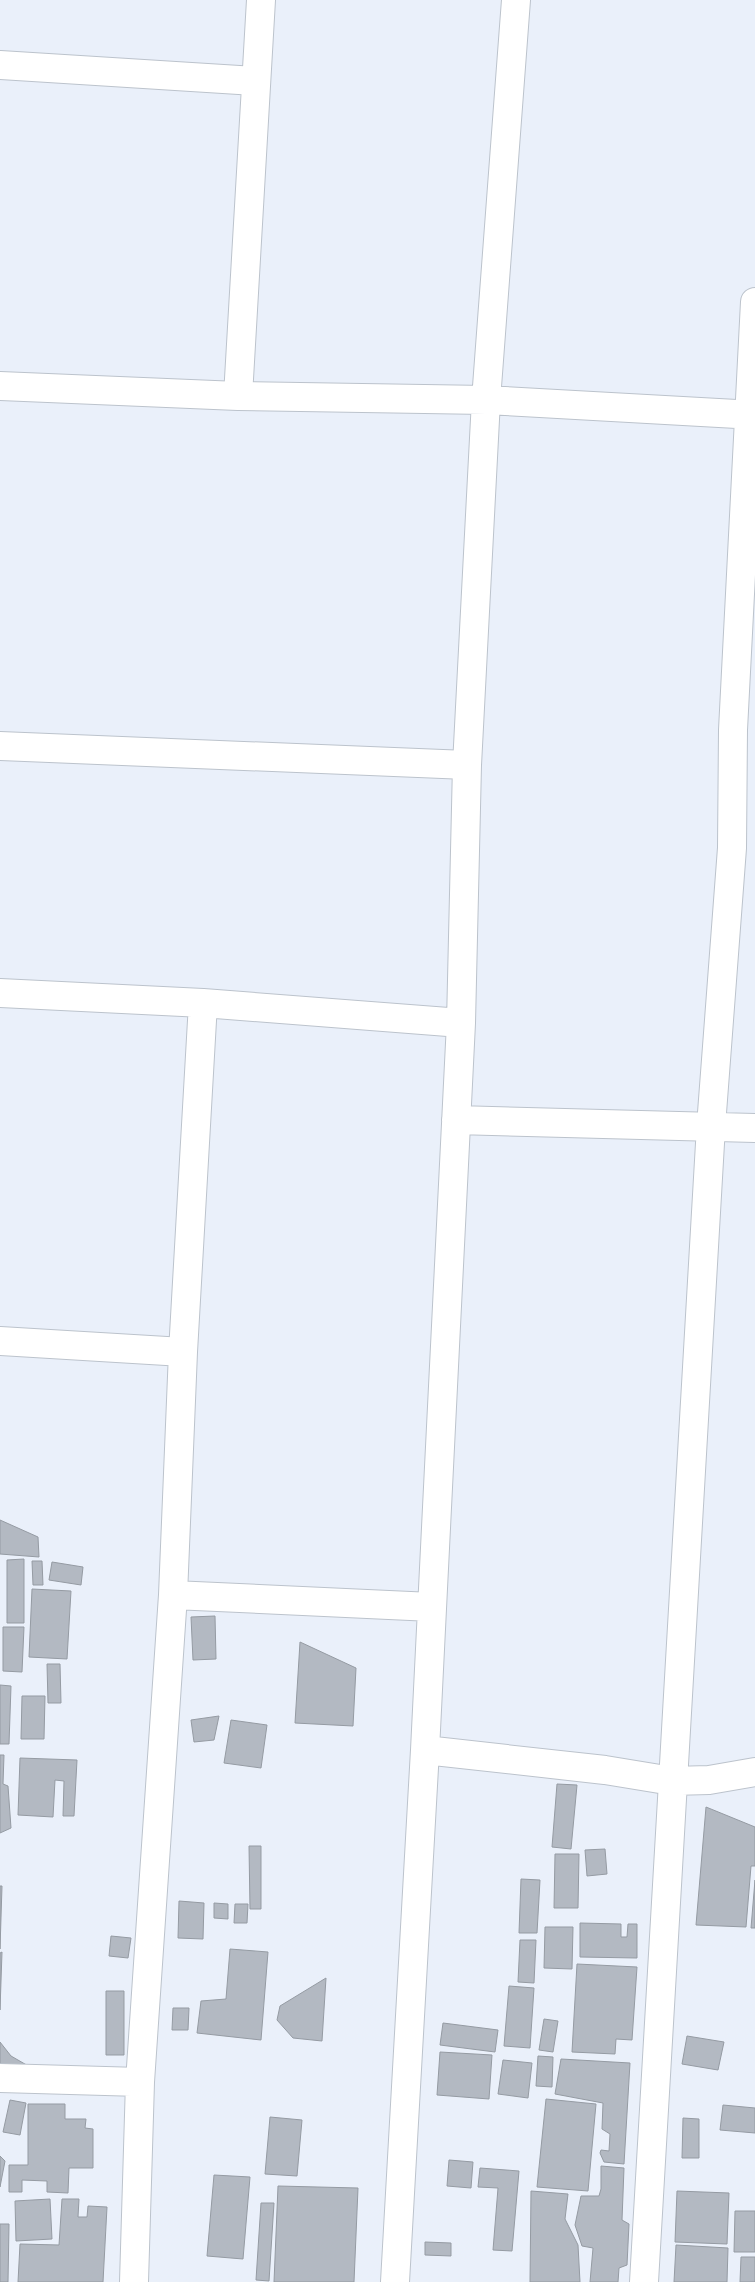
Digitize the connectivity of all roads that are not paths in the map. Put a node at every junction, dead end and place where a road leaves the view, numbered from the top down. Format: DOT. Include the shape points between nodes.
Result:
graph roads {
  1 [pos="261,0"];
  2 [pos="516,0"];
  3 [pos="0,65"];
  4 [pos="255,81"];
  5 [pos="755,302"];
  6 [pos="0,386"];
  7 [pos="238,396"];
  8 [pos="486,400"];
  9 [pos="752,414"];
  10 [pos="0,746"];
  11 [pos="467,765"];
  12 [pos="743,848"];
  13 [pos="0,992"];
  14 [pos="202,1003"];
  15 [pos="461,1024"];
  16 [pos="456,1120"];
  17 [pos="711,1126"];
  18 [pos="755,1128"];
  19 [pos="0,1341"];
  20 [pos="183,1352"];
  21 [pos="173,1595"];
  22 [pos="432,1607"];
  23 [pos="425,1750"];
  24 [pos="755,1772"];
  25 [pos="672,1781"];
  26 [pos="0,2078"];
  27 [pos="140,2082"];
  28 [pos="134,2282"];
  29 [pos="395,2282"];
  30 [pos="644,2282"];
  1 -- 4 [label="street"];
  2 -- 8 [label="street"];
  3 -- 4 [label="street"];
  4 -- 7 [label="street"];
  5 -- 9 [label="street"];
  6 -- 7 [label="street"];
  7 -- 8 [label="street"];
  8 -- 9 [label="street"];
  8 -- 11 [label="street"];
  9 -- 12 [label="street" via="733,730"];
  10 -- 11 [label="street"];
  11 -- 15 [label="street"];
  12 -- 17 [label="street"];
  13 -- 14 [label="street"];
  14 -- 15 [label="street"];
  14 -- 20 [label="street"];
  15 -- 16 [label="street"];
  16 -- 17 [label="street"];
  16 -- 22 [label="street"];
  17 -- 18 [label="street"];
  17 -- 25 [label="street"];
  19 -- 20 [label="street"];
  20 -- 21 [label="street"];
  21 -- 22 [label="street"];
  21 -- 27 [label="street"];
  22 -- 23 [label="street"];
  23 -- 25 [label="street" via="605,1770"];
  23 -- 29 [label="street"];
  24 -- 25 [label="street" via="709,1780"];
  25 -- 30 [label="street"];
  26 -- 27 [label="street"];
  27 -- 28 [label="street"];
}
